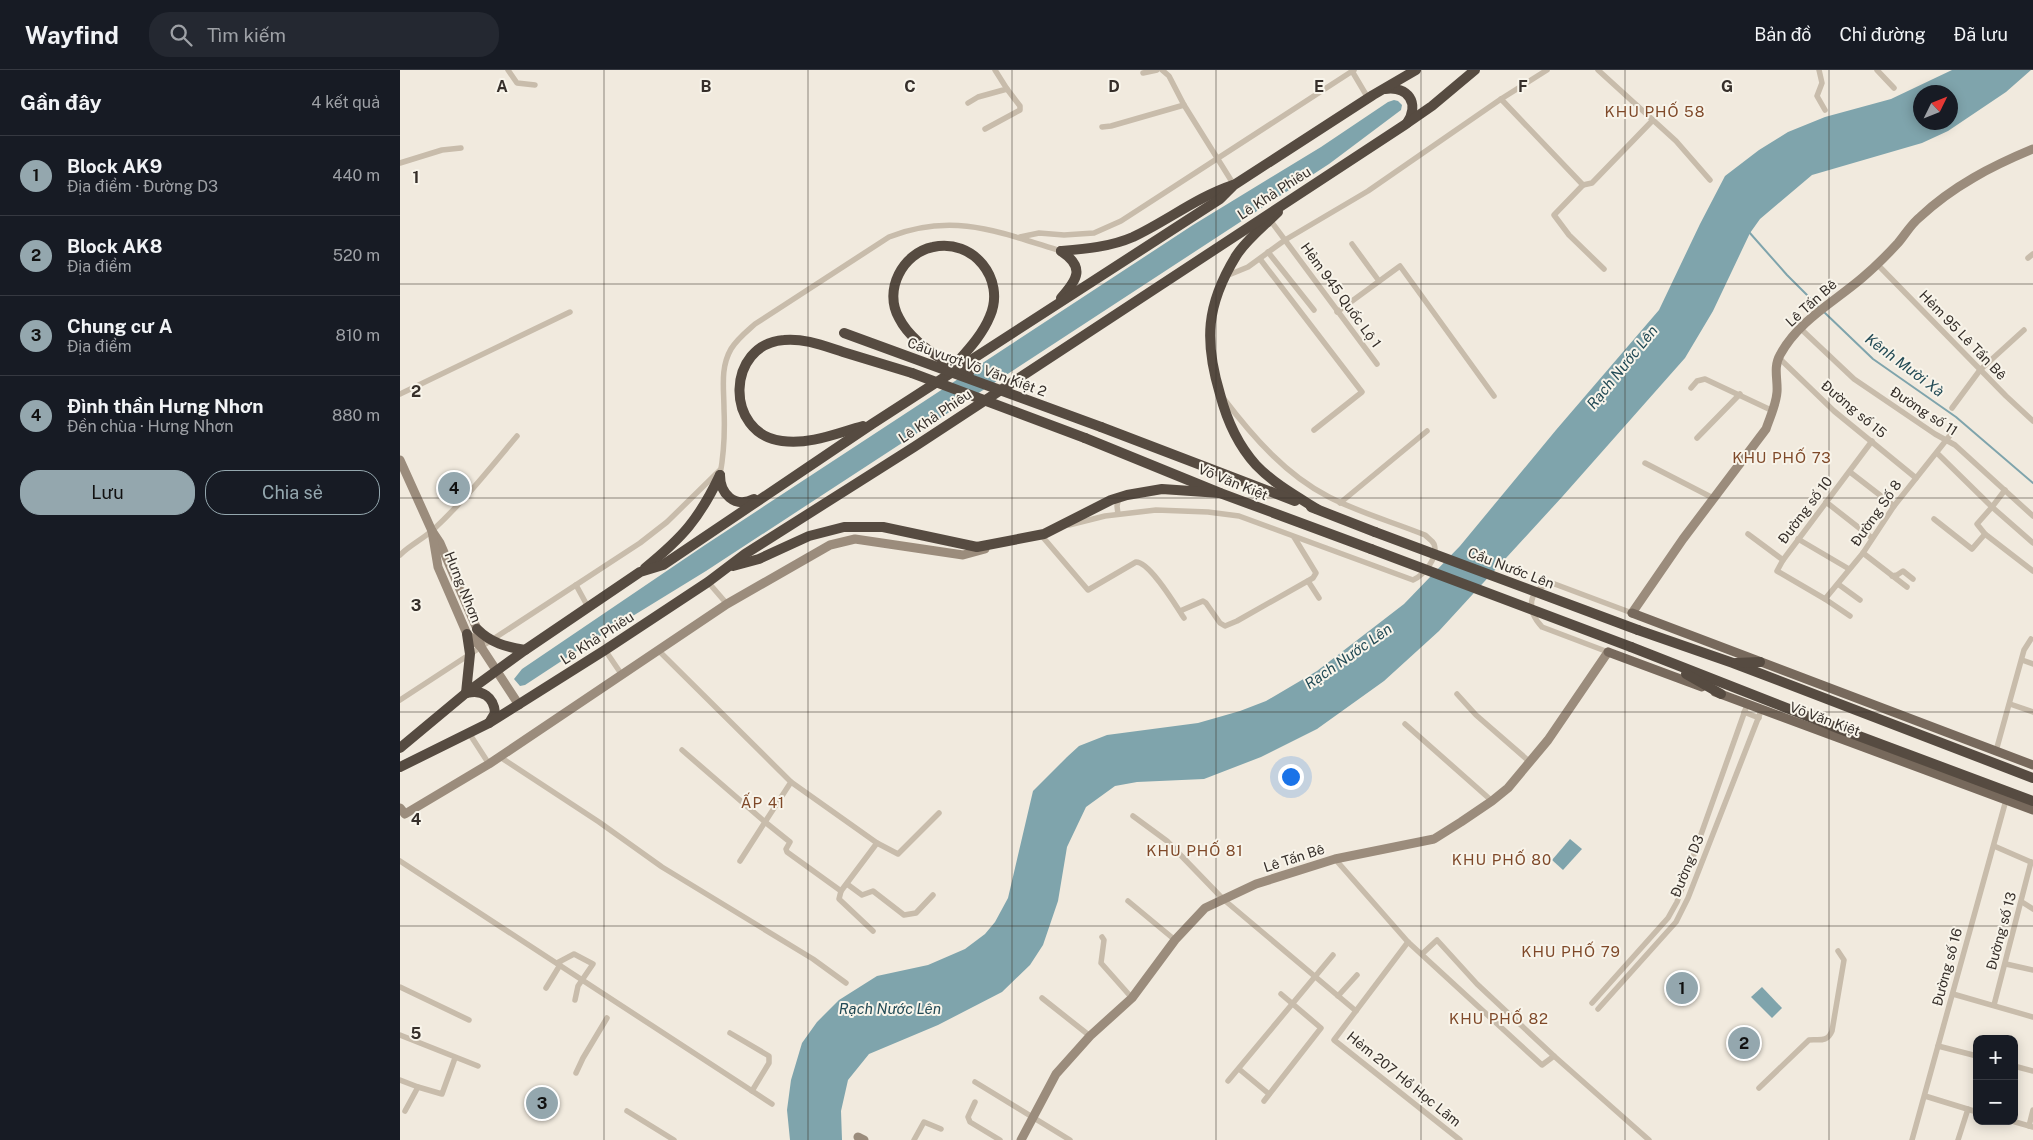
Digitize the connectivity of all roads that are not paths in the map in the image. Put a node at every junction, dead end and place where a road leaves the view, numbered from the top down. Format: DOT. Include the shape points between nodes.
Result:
graph roads {
  1 [pos="508,70"];
  2 [pos="994,70"];
  3 [pos="1157,70"];
  4 [pos="1162,70"];
  5 [pos="1353,70"];
  6 [pos="1416,70"];
  7 [pos="1475,70"];
  8 [pos="1547,70"];
  9 [pos="1598,70"];
  10 [pos="1819,70"];
  11 [pos="1877,70"];
  12 [pos="1144,73"];
  13 [pos="535,85"];
  14 [pos="1894,88"];
  15 [pos="1007,89"];
  16 [pos="1383,89"];
  17 [pos="1368,98"];
  18 [pos="1500,99"];
  19 [pos="968,103"];
  20 [pos="1184,104"];
  21 [pos="1824,110"];
  22 [pos="1654,120"];
  23 [pos="1406,124"];
  24 [pos="1102,127"];
  25 [pos="985,129"];
  26 [pos="461,148"];
  27 [pos="2033,149"];
  28 [pos="1217,158"];
  29 [pos="400,163"];
  30 [pos="1710,180"];
  31 [pos="1583,184"];
  32 [pos="1234,185"];
  33 [pos="1293,197"];
  34 [pos="1270,220"];
  35 [pos="1018,238"];
  36 [pos="1285,240"];
  37 [pos="1352,244"];
  38 [pos="1061,251"];
  39 [pos="1268,252"];
  40 [pos="1260,259"];
  41 [pos="1878,264"];
  42 [pos="1604,270"];
  43 [pos="1226,276"];
  44 [pos="1379,281"];
  45 [pos="1053,308"];
  46 [pos="1314,310"];
  47 [pos="570,312"];
  48 [pos="1337,312"];
  49 [pos="1801,329"];
  50 [pos="2024,330"];
  51 [pos="844,333"];
  52 [pos="1778,357"];
  53 [pos="1377,364"];
  54 [pos="1980,370"];
  55 [pos="945,376"];
  56 [pos="1690,388"];
  57 [pos="1219,392"];
  58 [pos="400,394"];
  59 [pos="1740,394"];
  60 [pos="1494,396"];
  61 [pos="1952,408"];
  62 [pos="1773,411"];
  63 [pos="1238,418"];
  64 [pos="2033,421"];
  65 [pos="872,424"];
  66 [pos="1230,425"];
  67 [pos="1101,427"];
  68 [pos="1955,429"];
  69 [pos="1314,430"];
  70 [pos="1427,432"];
  71 [pos="517,436"];
  72 [pos="1697,438"];
  73 [pos="1872,441"];
  74 [pos="1947,441"];
  75 [pos="1937,453"];
  76 [pos="400,460"];
  77 [pos="1645,463"];
  78 [pos="720,471"];
  79 [pos="403,472"];
  80 [pos="1850,472"];
  81 [pos="1916,478"];
  82 [pos="775,489"];
  83 [pos="2005,490"];
  84 [pos="1220,492"];
  85 [pos="1119,497"];
  86 [pos="1713,498"];
  87 [pos="1340,502"];
  88 [pos="1826,502"];
  89 [pos="1894,506"];
  90 [pos="1992,507"];
  91 [pos="1317,509"];
  92 [pos="1118,514"];
  93 [pos="2033,516"];
  94 [pos="1934,519"];
  95 [pos="1057,528"];
  96 [pos="432,531"];
  97 [pos="1375,532"];
  98 [pos="1748,534"];
  99 [pos="1985,534"];
  100 [pos="1041,535"];
  101 [pos="1294,537"];
  102 [pos="1872,538"];
  103 [pos="1798,539"];
  104 [pos="1012,542"];
  105 [pos="2033,543"];
  106 [pos="1862,553"];
  107 [pos="400,555"];
  108 [pos="1783,560"];
  109 [pos="728,568"];
  110 [pos="1849,569"];
  111 [pos="2033,570"];
  112 [pos="640,572"];
  113 [pos="1892,576"];
  114 [pos="1913,579"];
  115 [pos="1308,581"];
  116 [pos="708,582"];
  117 [pos="1838,584"];
  118 [pos="576,585"];
  119 [pos="1907,587"];
  120 [pos="1536,592"];
  121 [pos="1319,598"];
  122 [pos="1825,599"];
  123 [pos="1860,600"];
  124 [pos="727,604"];
  125 [pos="588,607"];
  126 [pos="1180,611"];
  127 [pos="1632,613"];
  128 [pos="1850,616"];
  129 [pos="1184,618"];
  130 [pos="477,629"];
  131 [pos="1638,630"];
  132 [pos="467,634"];
  133 [pos="2031,638"];
  134 [pos="491,640"];
  135 [pos="481,647"];
  136 [pos="525,650"];
  137 [pos="604,650"];
  138 [pos="658,650"];
  139 [pos="1608,652"];
  140 [pos="470,654"];
  141 [pos="1652,655"];
  142 [pos="2022,660"];
  143 [pos="1760,662"];
  144 [pos="1733,663"];
  145 [pos="2033,664"];
  146 [pos="496,671"];
  147 [pos="622,674"];
  148 [pos="466,693"];
  149 [pos="1457,694"];
  150 [pos="1721,694"];
  151 [pos="400,700"];
  152 [pos="2010,704"];
  153 [pos="519,705"];
  154 [pos="1746,708"];
  155 [pos="2033,712"];
  156 [pos="1760,714"];
  157 [pos="489,723"];
  158 [pos="1406,724"];
  159 [pos="469,733"];
  160 [pos="400,748"];
  161 [pos="682,750"];
  162 [pos="1996,752"];
  163 [pos="500,757"];
  164 [pos="1530,762"];
  165 [pos="489,764"];
  166 [pos="2033,765"];
  167 [pos="400,767"];
  168 [pos="2033,778"];
  169 [pos="791,782"];
  170 [pos="2006,800"];
  171 [pos="2033,801"];
  172 [pos="1492,802"];
  173 [pos="400,808"];
  174 [pos="2033,810"];
  175 [pos="939,813"];
  176 [pos="1133,816"];
  177 [pos="764,822"];
  178 [pos="877,843"];
  179 [pos="1994,846"];
  180 [pos="1335,859"];
  181 [pos="400,861"];
  182 [pos="740,861"];
  183 [pos="2032,862"];
  184 [pos="847,884"];
  185 [pos="842,891"];
  186 [pos="933,895"];
  187 [pos="1224,899"];
  188 [pos="1128,902"];
  189 [pos="2022,902"];
  190 [pos="2033,909"];
  191 [pos="873,931"];
  192 [pos="1102,937"];
  193 [pos="1175,940"];
  194 [pos="1408,942"];
  195 [pos="1838,951"];
  196 [pos="1422,954"];
  197 [pos="1333,955"];
  198 [pos="559,964"];
  199 [pos="2006,964"];
  200 [pos="2033,970"];
  201 [pos="1356,975"];
  202 [pos="1315,977"];
  203 [pos="582,980"];
  204 [pos="846,983"];
  205 [pos="400,988"];
  206 [pos="546,988"];
  207 [pos="1281,994"];
  208 [pos="1953,994"];
  209 [pos="1338,996"];
  210 [pos="1042,998"];
  211 [pos="1132,998"];
  212 [pos="575,1000"];
  213 [pos="1592,1003"];
  214 [pos="1292,1004"];
  215 [pos="1994,1005"];
  216 [pos="1598,1009"];
  217 [pos="1356,1011"];
  218 [pos="2033,1017"];
  219 [pos="607,1018"];
  220 [pos="469,1020"];
  221 [pos="730,1033"];
  222 [pos="400,1036"];
  223 [pos="1090,1036"];
  224 [pos="1938,1046"];
  225 [pos="1973,1055"];
  226 [pos="1554,1056"];
  227 [pos="455,1058"];
  228 [pos="478,1066"];
  229 [pos="2018,1067"];
  230 [pos="1239,1069"];
  231 [pos="2033,1071"];
  232 [pos="576,1072"];
  233 [pos="400,1080"];
  234 [pos="1228,1081"];
  235 [pos="975,1082"];
  236 [pos="418,1087"];
  237 [pos="1759,1088"];
  238 [pos="752,1092"];
  239 [pos="1269,1094"];
  240 [pos="1925,1096"];
  241 [pos="1264,1101"];
  242 [pos="976,1102"];
  243 [pos="772,1104"];
  244 [pos="1968,1109"];
  245 [pos="2033,1110"];
  246 [pos="406,1111"];
  247 [pos="627,1111"];
  248 [pos="1973,1111"];
  249 [pos="1034,1118"];
  250 [pos="2018,1123"];
  251 [pos="2031,1127"];
  252 [pos="941,1128"];
  253 [pos="674,1140"];
  254 [pos="914,1140"];
  255 [pos="1000,1140"];
  256 [pos="1021,1140"];
  257 [pos="1070,1140"];
  258 [pos="1460,1140"];
  259 [pos="1648,1140"];
  260 [pos="1912,1140"];
  261 [pos="1958,1140"];
  1 -- 13 [label="street" via="517,83"];
  2 -- 15 [label="street"];
  3 -- 12 [label="street"];
  4 -- 20 [label="street" via="1169,76"];
  5 -- 17 [label="street"];
  5 -- 28 [label="street"];
  6 -- 16 [label="highway, Lê Khả Phiêu"];
  7 -- 23 [label="highway, Lê Khả Phiêu"];
  8 -- 18 [label="street"];
  9 -- 22 [label="street"];
  10 -- 21 [label="street" via="1822,83 1817,96"];
  11 -- 14 [label="street"];
  15 -- 19 [label="street"];
  15 -- 25 [label="street" via="1020,110"];
  16 -- 17 [label="highway, Lê Khả Phiêu"];
  16 -- 23 [label="highway" via="1397,89 1409,96 1413,111"];
  17 -- 32 [label="highway, Lê Khả Phiêu"];
  18 -- 31 [label="street"];
  18 -- 36 [label="street" via="1368,191"];
  20 -- 24 [label="street"];
  20 -- 28 [label="street"];
  22 -- 30 [label="street"];
  22 -- 31 [label="street" via="1592,183"];
  23 -- 33 [label="highway, Lê Khả Phiêu"];
  26 -- 29 [label="street" via="442,150"];
  27 -- 41 [label="street, Lê Tấn Bê" via="1994,165 1951,192 1919,218"];
  28 -- 32 [label="street"];
  28 -- 35 [label="street" via="1102,231 1064,235 1040,232"];
  31 -- 42 [label="street" via="1554,215"];
  32 -- 38 [label="highway" via="1216,191 1133,237 1104,246"];
  32 -- 45 [label="highway, Lê Khả Phiêu" via="1220,199"];
  33 -- 34 [label="highway"];
  33 -- 109 [label="highway, Lê Khả Phiêu"];
  34 -- 36 [label="street, Hẻm 945 Quốc Lộ 1"];
  34 -- 43 [label="highway" via="1237,255"];
  35 -- 38 [label="street"];
  35 -- 78 [label="street" via="971,226 909,229 889,237 755,324 736,342 725,365 724,441"];
  36 -- 39 [label="street"];
  36 -- 48 [label="street, Hẻm 945 Quốc Lộ 1"];
  37 -- 44 [label="street"];
  38 -- 45 [label="highway" via="1072,260 1077,273 1073,285"];
  39 -- 40 [label="street"];
  39 -- 46 [label="street"];
  40 -- 43 [label="street"];
  40 -- 69 [label="street" via="1362,392"];
  41 -- 49 [label="street, Lê Tấn Bê" via="1824,306"];
  41 -- 54 [label="street, Hẻm 95 Lê Tấn Bê"];
  43 -- 57 [label="highway" via="1213,308 1210,331 1212,368"];
  44 -- 48 [label="street"];
  44 -- 60 [label="street" via="1400,266"];
  45 -- 55 [label="highway, Lê Khả Phiêu"];
  47 -- 58 [label="street"];
  48 -- 53 [label="street, Hẻm 945 Quốc Lộ 1"];
  49 -- 52 [label="street, Lê Tấn Bê"];
  49 -- 74 [label="street, Đường số 11" via="1854,379"];
  50 -- 54 [label="street"];
  51 -- 67 [label="highway, Cầu vượt Võ Văn Kiệt 2, bridge"];
  52 -- 62 [label="street"];
  52 -- 73 [label="street, Đường số 15"];
  54 -- 61 [label="street"];
  54 -- 64 [label="street, Hẻm 95 Lê Tấn Bê"];
  55 -- 65 [label="highway, Lê Khả Phiêu"];
  55 -- 67 [label="highway, bridge" via="977,338 991,315 994,295 990,275 974,255 959,248 941,246 920,251 912,257 904,265 894,287 899,318 912,337 933,353 980,378"];
  56 -- 59 [label="street" via="1705,379"];
  57 -- 63 [label="street"];
  57 -- 66 [label="highway"];
  59 -- 62 [label="street"];
  59 -- 72 [label="street"];
  62 -- 86 [label="street" via="1766,429"];
  63 -- 66 [label="street" via="1233,419"];
  63 -- 87 [label="street" via="1294,476"];
  65 -- 82 [label="highway, Lê Khả Phiêu"];
  65 -- 84 [label="highway, Võ Văn Kiệt, bridge" via="813,440 771,438 753,427 740,405 740,381 749,359 767,345 782,340 826,345 912,373"];
  66 -- 91 [label="highway" via="1256,465"];
  67 -- 91 [label="highway, Võ Văn Kiệt"];
  68 -- 74 [label="street, Đường Số 8"];
  70 -- 87 [label="street"];
  71 -- 96 [label="street"];
  73 -- 80 [label="street, Đường số 10"];
  73 -- 81 [label="street, Đường số 15"];
  74 -- 75 [label="street, Đường Số 8"];
  74 -- 83 [label="street, Đường số 11"];
  75 -- 81 [label="street, Đường Số 8"];
  75 -- 90 [label="street"];
  76 -- 79 [label="street, Hưng Nhơn"];
  77 -- 86 [label="street"];
  78 -- 82 [label="highway" via="720,485 729,499 736,502 751,501"];
  78 -- 112 [label="highway" via="700,514 687,531"];
  78 -- 118 [label="street" via="659,529"];
  79 -- 96 [label="street, Hưng Nhơn"];
  80 -- 88 [label="street, Đường số 10"];
  80 -- 89 [label="street"];
  81 -- 89 [label="street, Đường Số 8"];
  82 -- 112 [label="highway, Lê Khả Phiêu" via="663,565"];
  83 -- 90 [label="street"];
  83 -- 93 [label="street, Đường số 11"];
  84 -- 85 [label="highway" via="1162,489"];
  84 -- 141 [label="highway, Võ Văn Kiệt, bridge"];
  85 -- 92 [label="street"];
  85 -- 95 [label="highway"];
  86 -- 127 [label="street"];
  87 -- 101 [label="street" via="1425,536 1433,542 1435,549 1430,565 1413,580"];
  88 -- 102 [label="street"];
  88 -- 103 [label="street, Đường số 10"];
  89 -- 102 [label="street, Đường Số 8"];
  90 -- 99 [label="street" via="1977,524"];
  90 -- 105 [label="street"];
  91 -- 97 [label="highway, Võ Văn Kiệt"];
  92 -- 95 [label="street"];
  92 -- 101 [label="street" via="1156,510 1239,516"];
  94 -- 99 [label="street" via="1972,550"];
  95 -- 100 [label="highway"];
  96 -- 107 [label="street"];
  96 -- 130 [label="street, Hưng Nhơn" via="440,542"];
  96 -- 132 [label="street, Hưng Nhơn" via="438,566"];
  97 -- 120 [label="highway, Cầu Nước Lên, bridge"];
  98 -- 108 [label="street"];
  99 -- 111 [label="street"];
  100 -- 104 [label="highway"];
  100 -- 126 [label="street" via="1088,590 1141,562"];
  101 -- 115 [label="street" via="1316,572"];
  102 -- 106 [label="street, Đường Số 8"];
  103 -- 108 [label="street, Đường số 10"];
  103 -- 110 [label="street"];
  104 -- 109 [label="highway" via="977,546 883,527 852,527 809,536 759,559"];
  104 -- 124 [label="street" via="963,555 855,539 830,545 810,555"];
  106 -- 110 [label="street, Đường Số 8"];
  106 -- 113 [label="street"];
  108 -- 122 [label="street, Đường số 10" via="1777,571"];
  109 -- 116 [label="highway, Lê Khả Phiêu"];
  110 -- 117 [label="street, Đường Số 8"];
  112 -- 125 [label="highway, Lê Khả Phiêu"];
  113 -- 114 [label="street" via="1902,571"];
  113 -- 119 [label="street"];
  115 -- 121 [label="street"];
  115 -- 126 [label="street" via="1225,626 1203,601"];
  116 -- 124 [label="street"];
  116 -- 137 [label="highway, Lê Khả Phiêu"];
  117 -- 122 [label="street, Đường Số 8"];
  117 -- 123 [label="street"];
  118 -- 125 [label="street"];
  118 -- 134 [label="street"];
  120 -- 127 [label="street" via="1552,583"];
  120 -- 131 [label="highway, Cầu Nước Lên, bridge"];
  120 -- 139 [label="street" via="1530,610 1546,629"];
  122 -- 128 [label="street"];
  124 -- 138 [label="street"];
  125 -- 136 [label="highway, Lê Khả Phiêu"];
  126 -- 129 [label="street"];
  127 -- 143 [label="main road"];
  130 -- 134 [label="highway"];
  130 -- 135 [label="street, Hưng Nhơn"];
  131 -- 144 [label="highway, Võ Văn Kiệt"];
  132 -- 135 [label="street, Hưng Nhơn"];
  132 -- 140 [label="highway"];
  133 -- 142 [label="street"];
  134 -- 135 [label="street"];
  134 -- 136 [label="highway"];
  135 -- 140 [label="street"];
  135 -- 146 [label="street, Hưng Nhơn"];
  136 -- 146 [label="highway, Lê Khả Phiêu"];
  137 -- 147 [label="street"];
  137 -- 153 [label="highway, Lê Khả Phiêu"];
  138 -- 147 [label="street"];
  138 -- 169 [label="street"];
  139 -- 150 [label="main road, Võ Văn Kiệt"];
  139 -- 164 [label="street, Lê Tấn Bê"];
  140 -- 148 [label="highway"];
  140 -- 151 [label="street"];
  141 -- 150 [label="highway"];
  141 -- 171 [label="highway, Võ Văn Kiệt"];
  142 -- 145 [label="street"];
  142 -- 152 [label="street"];
  143 -- 144 [label="highway"];
  143 -- 162 [label="main road"];
  144 -- 168 [label="highway, Võ Văn Kiệt"];
  146 -- 148 [label="highway, Lê Khả Phiêu"];
  146 -- 153 [label="street, Hưng Nhơn"];
  147 -- 163 [label="street"];
  148 -- 157 [label="highway" via="480,692 490,698 495,713"];
  148 -- 160 [label="highway, Lê Khả Phiêu"];
  149 -- 164 [label="street"];
  150 -- 154 [label="main road, Võ Văn Kiệt"];
  152 -- 155 [label="street"];
  152 -- 162 [label="street"];
  153 -- 157 [label="highway, Lê Khả Phiêu"];
  154 -- 156 [label="main road, Võ Văn Kiệt"];
  154 -- 213 [label="street, Đường D3" via="1677,902 1668,918"];
  156 -- 170 [label="main road, Võ Văn Kiệt" via="1891,757"];
  156 -- 216 [label="street, Đường D3" via="1676,922"];
  157 -- 159 [label="highway, Lê Khả Phiêu"];
  158 -- 172 [label="street"];
  159 -- 165 [label="street"];
  159 -- 167 [label="highway, Lê Khả Phiêu"];
  161 -- 177 [label="street"];
  162 -- 166 [label="main road"];
  163 -- 165 [label="street"];
  163 -- 204 [label="street" via="662,867 813,959"];
  164 -- 172 [label="street, Lê Tấn Bê"];
  165 -- 173 [label="street" via="405,814"];
  169 -- 177 [label="street"];
  169 -- 178 [label="street"];
  170 -- 174 [label="main road, Võ Văn Kiệt"];
  170 -- 179 [label="street, Đường số 16"];
  172 -- 180 [label="street, Lê Tấn Bê" via="1434,838"];
  175 -- 178 [label="street" via="898,854"];
  176 -- 187 [label="street" via="1167,841"];
  177 -- 182 [label="street"];
  177 -- 185 [label="street" via="790,842 787,852"];
  178 -- 184 [label="street"];
  179 -- 183 [label="street"];
  179 -- 208 [label="street, Đường số 16"];
  180 -- 187 [label="street, Lê Tấn Bê" via="1256,884"];
  180 -- 194 [label="street"];
  181 -- 198 [label="street"];
  183 -- 189 [label="street, Đường số 13"];
  184 -- 185 [label="street"];
  184 -- 186 [label="street" via="862,895 873,891 904,915 916,913"];
  185 -- 191 [label="street" via="839,899"];
  187 -- 193 [label="street, Lê Tấn Bê" via="1205,908"];
  187 -- 202 [label="street"];
  188 -- 193 [label="street"];
  189 -- 190 [label="street"];
  189 -- 199 [label="street, Đường số 13"];
  192 -- 211 [label="street" via="1101,963"];
  193 -- 211 [label="street, Lê Tấn Bê"];
  194 -- 196 [label="street"];
  194 -- 217 [label="street, Hẻm 207 Hồ Học Lãm"];
  195 -- 237 [label="street" via="1844,960 1830,1037 1823,1041 1809,1040"];
  196 -- 226 [label="street" via="1542,1065"];
  196 -- 226 [label="street" via="1437,940 1477,984"];
  197 -- 202 [label="street"];
  198 -- 203 [label="street"];
  198 -- 203 [label="street" via="574,954 593,964"];
  198 -- 206 [label="street"];
  199 -- 200 [label="street"];
  199 -- 215 [label="street, Đường số 13"];
  201 -- 209 [label="street"];
  202 -- 209 [label="street"];
  202 -- 214 [label="street"];
  203 -- 212 [label="street"];
  203 -- 238 [label="street"];
  205 -- 220 [label="street"];
  207 -- 214 [label="street"];
  208 -- 215 [label="street"];
  208 -- 224 [label="street, Đường số 16"];
  209 -- 217 [label="street"];
  210 -- 223 [label="street"];
  211 -- 223 [label="street, Lê Tấn Bê"];
  214 -- 230 [label="street"];
  214 -- 239 [label="street" via="1321,1028"];
  215 -- 218 [label="street"];
  217 -- 258 [label="street, Hẻm 207 Hồ Học Lãm" via="1334,1040"];
  219 -- 232 [label="street"];
  221 -- 238 [label="street" via="769,1056 769,1064"];
  222 -- 227 [label="street"];
  223 -- 249 [label="street, Lê Tấn Bê" via="1056,1074"];
  224 -- 225 [label="street"];
  224 -- 240 [label="street, Đường số 16"];
  226 -- 259 [label="street"];
  227 -- 228 [label="street"];
  227 -- 236 [label="street" via="442,1094"];
  229 -- 231 [label="street"];
  230 -- 234 [label="street"];
  230 -- 239 [label="street"];
  233 -- 236 [label="street"];
  235 -- 249 [label="street"];
  236 -- 246 [label="street"];
  238 -- 243 [label="street"];
  239 -- 241 [label="street"];
  240 -- 244 [label="street"];
  240 -- 260 [label="street, Đường số 16"];
  242 -- 255 [label="street" via="968,1117 970,1122"];
  244 -- 248 [label="street"];
  244 -- 261 [label="street"];
  245 -- 251 [label="street"];
  247 -- 253 [label="street"];
  249 -- 256 [label="street, Lê Tấn Bê"];
  249 -- 257 [label="street"];
  250 -- 251 [label="street"];
  252 -- 254 [label="street" via="924,1122"];
}
